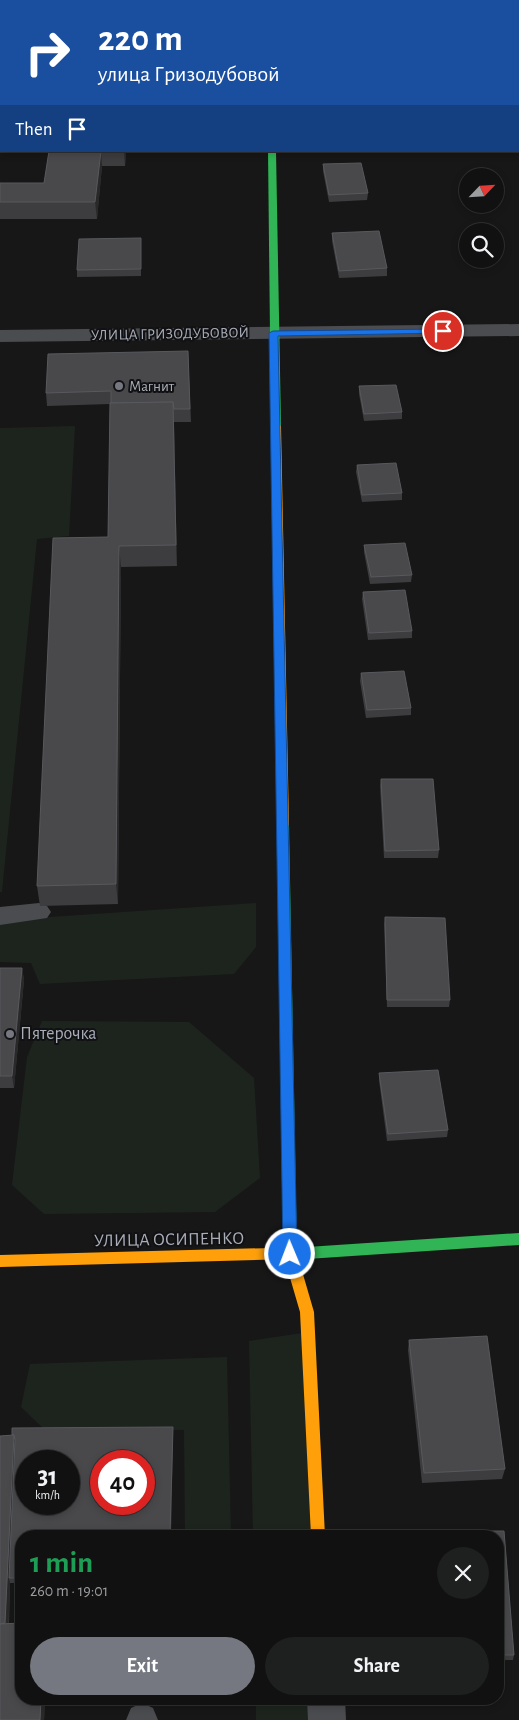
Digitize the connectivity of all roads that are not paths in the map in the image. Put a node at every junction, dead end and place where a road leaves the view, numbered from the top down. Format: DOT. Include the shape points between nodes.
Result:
graph roads {
  1 [pos="272,152"];
  2 [pos="519,330"];
  3 [pos="273,333"];
  4 [pos="0,336"];
  5 [pos="39,912"];
  6 [pos="0,916"];
  7 [pos="519,1239"];
  8 [pos="290,1254"];
  9 [pos="0,1261"];
  10 [pos="318,1530"];
  11 [pos="326,1705"];
  12 [pos="326,1720"];
  1 -- 3 [label="street"];
  2 -- 3 [label="street, УЛИЦА ГРИЗОДУБОВОЙ"];
  3 -- 4 [label="street, УЛИЦА ГРИЗОДУБОВОЙ"];
  3 -- 8 [label="street"];
  5 -- 6 [label="lane"];
  7 -- 8 [label="street, УЛИЦА ОСИПЕНКО"];
  8 -- 9 [label="street, УЛИЦА ОСИПЕНКО"];
  8 -- 10 [label="street" via="307,1312"];
  11 -- 12 [label="street"];
}
